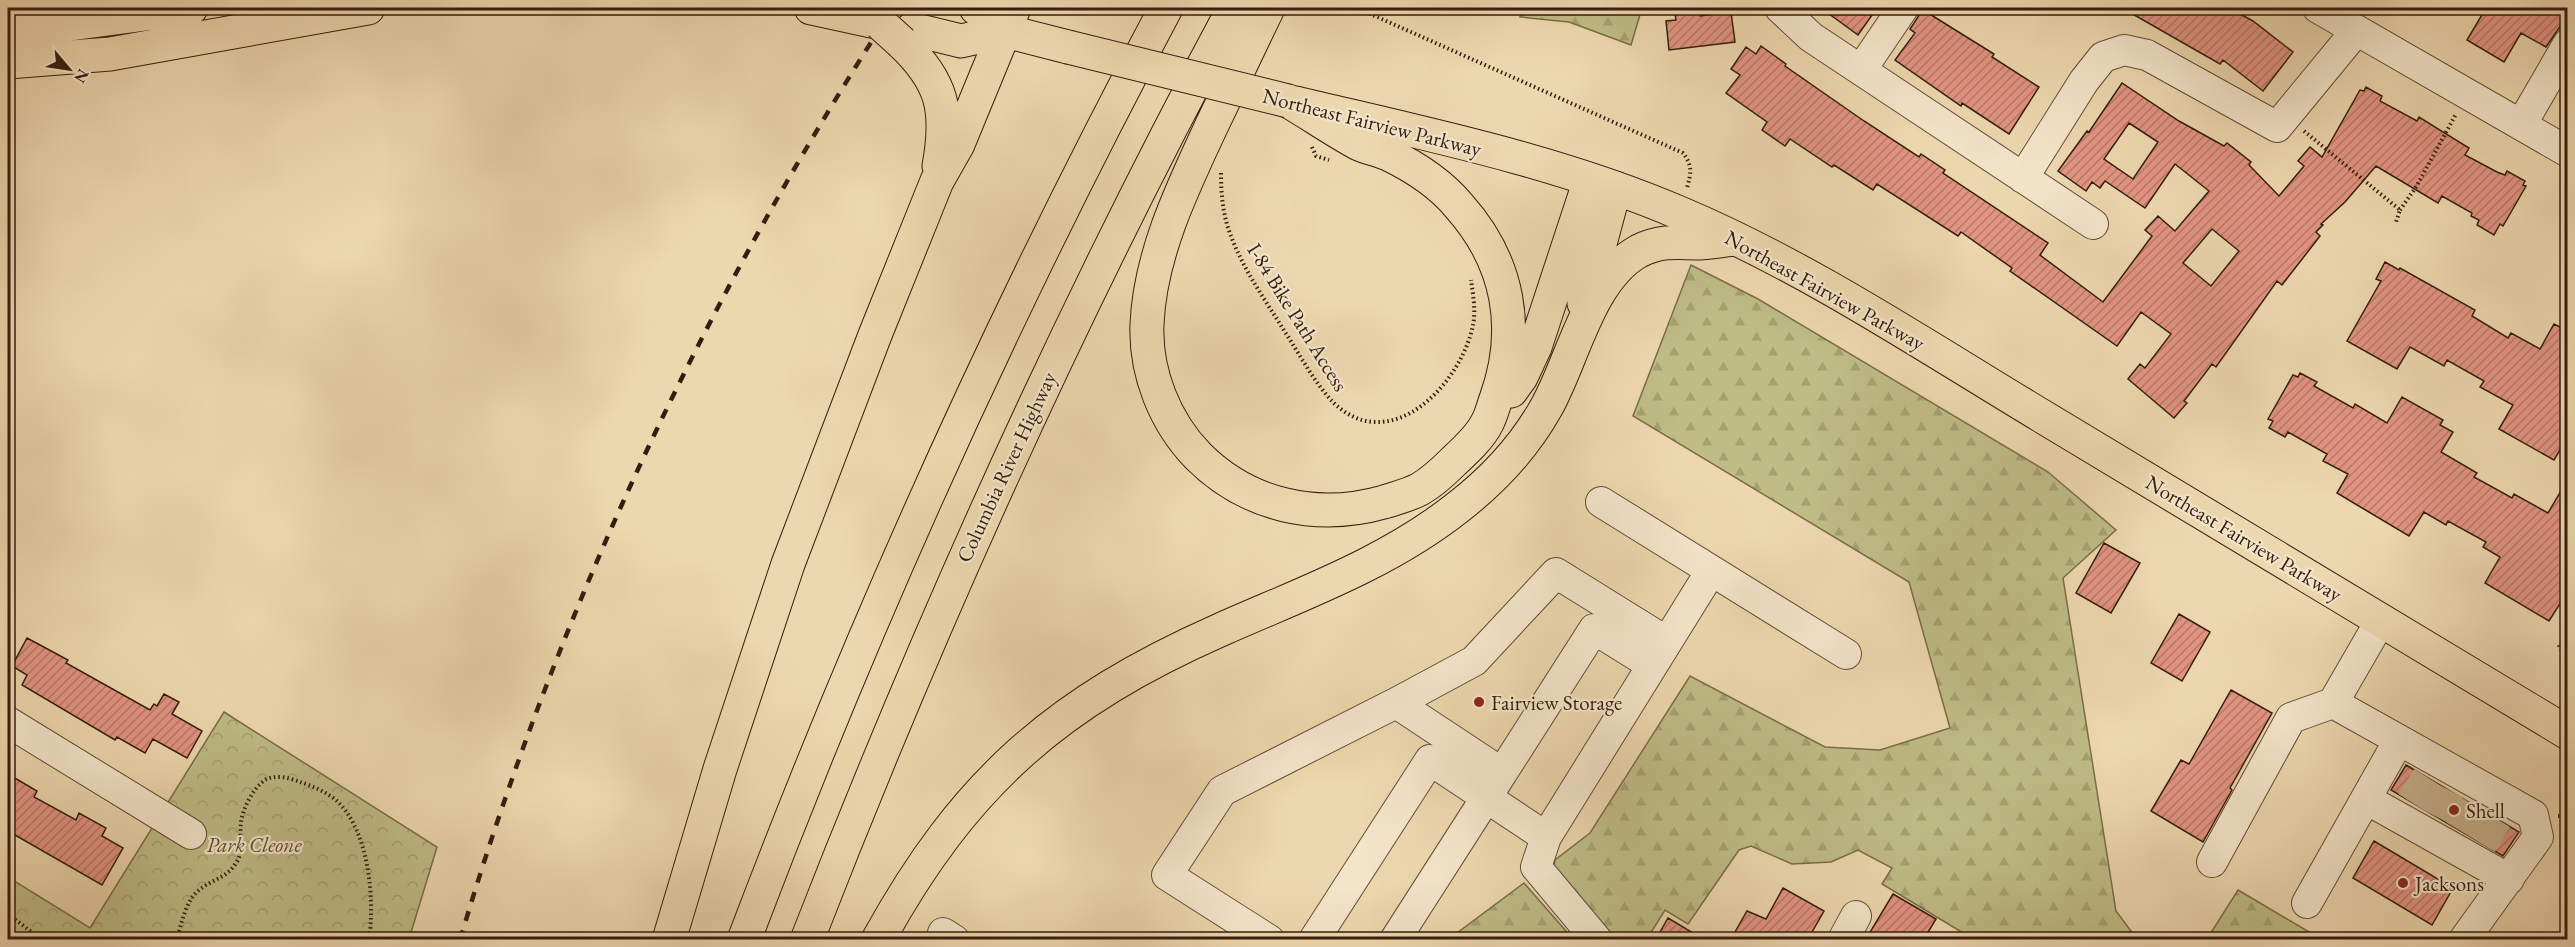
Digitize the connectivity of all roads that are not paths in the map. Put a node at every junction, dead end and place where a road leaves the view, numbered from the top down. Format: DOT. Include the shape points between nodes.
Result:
graph roads {
  1 [pos="192,8"];
  2 [pos="368,8"];
  3 [pos="811,8"];
  4 [pos="976,8"];
  5 [pos="1166,8"];
  6 [pos="1234,8"];
  7 [pos="1268,8"];
  8 [pos="1780,8"];
  9 [pos="1903,8"];
  10 [pos="2318,8"];
  11 [pos="1010,19"];
  12 [pos="8,29"];
  13 [pos="2356,31"];
  14 [pos="898,32"];
  15 [pos="2568,44"];
  16 [pos="8,62"];
  17 [pos="1861,70"];
  18 [pos="1288,101"];
  19 [pos="2521,125"];
  20 [pos="2568,152"];
  21 [pos="2023,178"];
  22 [pos="937,181"];
  23 [pos="1603,184"];
  24 [pos="2093,224"];
  25 [pos="1736,239"];
  26 [pos="1582,323"];
  27 [pos="1487,424"];
  28 [pos="1601,502"];
  29 [pos="1711,571"];
  30 [pos="2381,620"];
  31 [pos="1659,653"];
  32 [pos="1846,654"];
  33 [pos="1396,703"];
  34 [pos="2333,704"];
  35 [pos="8,722"];
  36 [pos="2568,733"];
  37 [pos="2399,740"];
  38 [pos="1494,785"];
  39 [pos="2366,799"];
  40 [pos="2454,810"];
  41 [pos="191,834"];
  42 [pos="1546,837"];
  43 [pos="2212,862"];
  44 [pos="2509,879"];
  45 [pos="2307,903"];
  46 [pos="669,939"];
  47 [pos="744,939"];
  48 [pos="807,939"];
  49 [pos="878,939"];
  50 [pos="1269,939"];
  51 [pos="1314,939"];
  52 [pos="1395,939"];
  53 [pos="1597,939"];
  54 [pos="2464,939"];
  1 -- 12 [label="main road"];
  2 -- 16 [label="main road" via="110,54"];
  3 -- 14 [label="main road, Northeast Fairview Parkway" via="844,13"];
  4 -- 11 [label="main road, Northeast Fairview Parkway"];
  5 -- 47 [label="main road" via="1044,246 938,471 848,678"];
  6 -- 48 [label="main road, Columbia River Highway" via="1173,121 1028,419 930,639"];
  7 -- 27 [label="main road" via="1183,187 1153,284 1147,325 1150,362 1171,422 1210,467 1235,486 1291,507 1328,511 1360,509 1419,489 1467,450"];
  8 -- 17 [label="street" via="1811,37"];
  9 -- 17 [label="street"];
  10 -- 13 [label="street"];
  11 -- 14 [label="main road, Northeast Fairview Parkway" via="961,41"];
  11 -- 18 [label="main road, Northeast Fairview Parkway, bridge" via="1068,47"];
  11 -- 22 [label="main road" via="958,144"];
  13 -- 19 [label="street"];
  13 -- 21 [label="street" via="2277,127 2147,56 2124,50 2103,57"];
  14 -- 22 [label="main road" via="937,86 944,126"];
  15 -- 19 [label="street"];
  17 -- 21 [label="street"];
  18 -- 23 [label="main road, Northeast Fairview Parkway" via="1503,154"];
  18 -- 27 [label="main road" via="1360,145 1412,166 1435,182 1474,225 1504,285 1510,321 1504,376"];
  19 -- 20 [label="street"];
  21 -- 24 [label="street"];
  22 -- 46 [label="main road" via="788,564"];
  23 -- 25 [label="main road, Northeast Fairview Parkway" via="1681,213"];
  23 -- 26 [label="main road"];
  23 -- 27 [label="main road" via="1521,377"];
  25 -- 26 [label="main road" via="1659,243 1639,251 1610,278"];
  25 -- 30 [label="main road, Northeast Fairview Parkway" via="1940,355"];
  26 -- 49 [label="main road" via="1545,410 1526,438 1458,508 1404,545 1167,655 1068,713 1004,766 961,813 917,872"];
  28 -- 29 [label="street"];
  29 -- 31 [label="street"];
  29 -- 32 [label="street"];
  30 -- 34 [label="street"];
  30 -- 36 [label="main road, Northeast Fairview Parkway"];
  31 -- 33 [label="street" via="1556,573 1474,661"];
  31 -- 38 [label="street" via="1594,629"];
  31 -- 42 [label="street"];
  33 -- 38 [label="street"];
  33 -- 50 [label="street" via="1222,791 1167,875"];
  34 -- 37 [label="street"];
  34 -- 43 [label="street" via="2291,718"];
  35 -- 41 [label="street"];
  37 -- 39 [label="street"];
  37 -- 40 [label="street"];
  38 -- 42 [label="street"];
  38 -- 51 [label="street" via="1430,760"];
  38 -- 52 [label="street"];
  39 -- 40 [label="street"];
  39 -- 45 [label="street"];
  40 -- 44 [label="street"];
  40 -- 44 [label="street" via="2533,815 2538,837"];
  42 -- 53 [label="street" via="1536,867"];
  44 -- 54 [label="street"];
}
